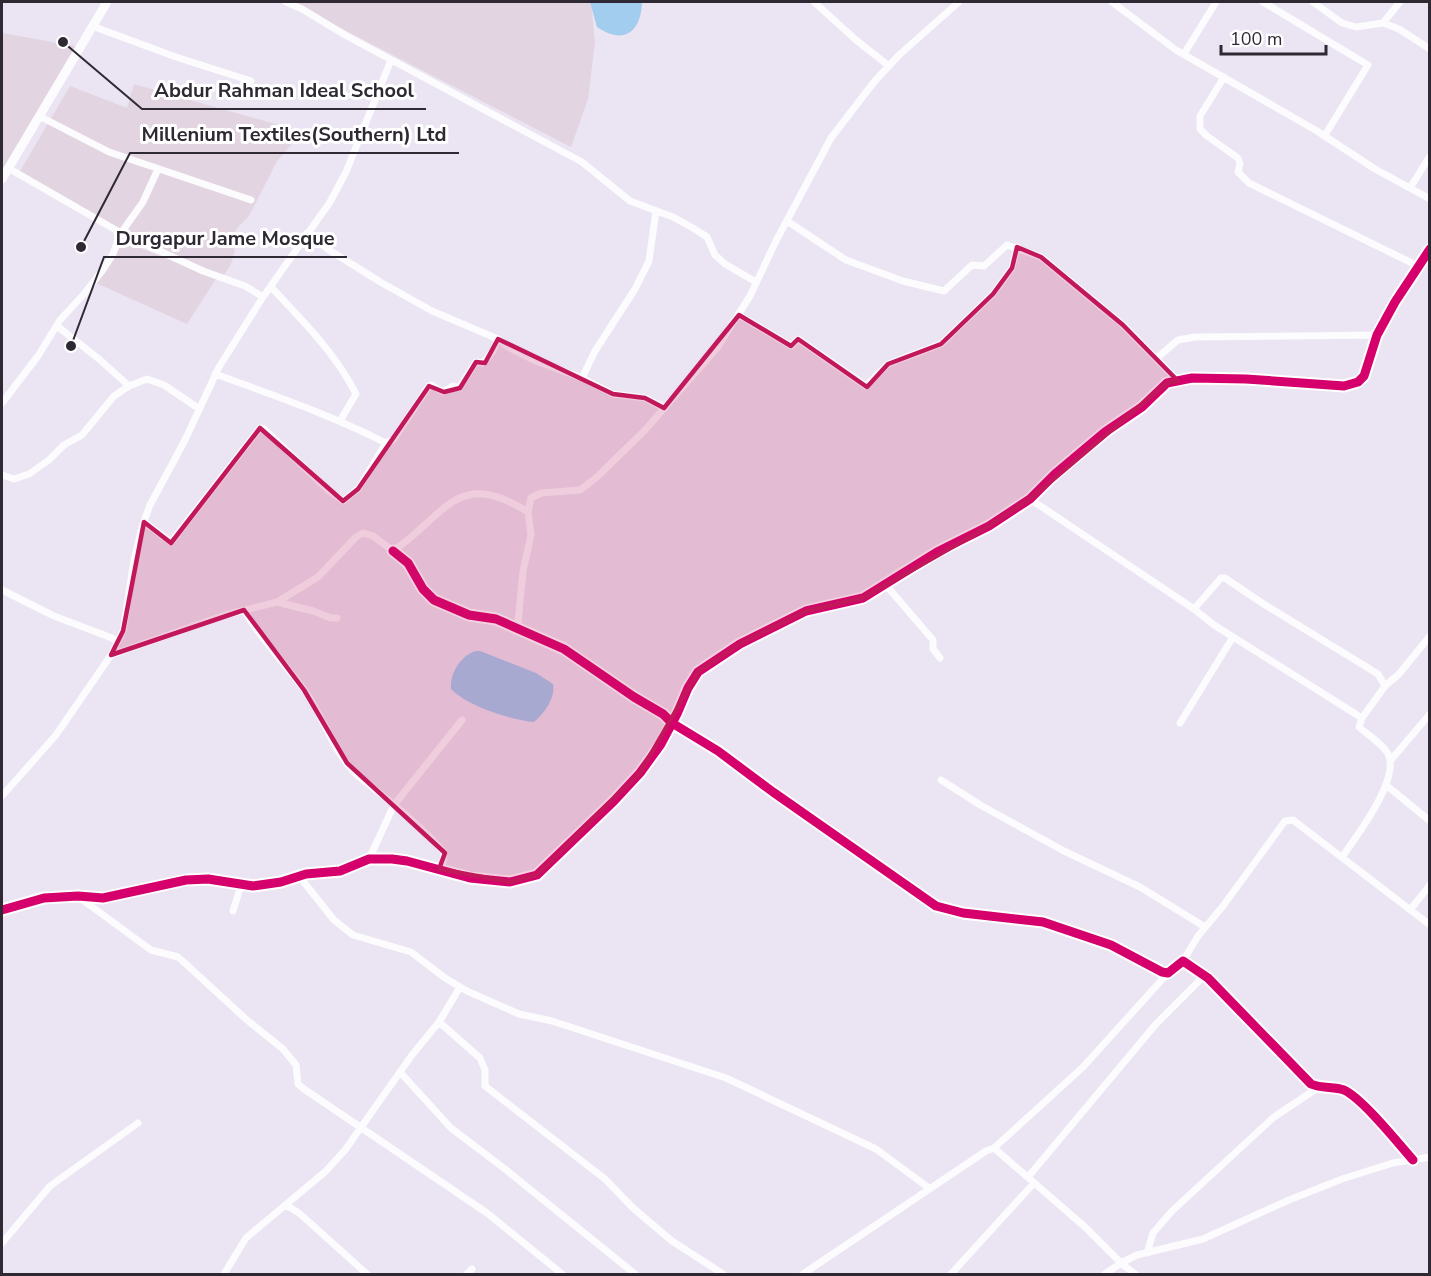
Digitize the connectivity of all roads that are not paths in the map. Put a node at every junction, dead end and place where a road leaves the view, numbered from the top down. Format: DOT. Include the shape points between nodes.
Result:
graph roads {
  1 [pos="107,2"];
  2 [pos="286,2"];
  3 [pos="814,2"];
  4 [pos="959,2"];
  5 [pos="1112,2"];
  6 [pos="1216,2"];
  7 [pos="1263,2"];
  8 [pos="1313,2"];
  9 [pos="1400,2"];
  10 [pos="1383,23"];
  11 [pos="92,26"];
  12 [pos="1430,49"];
  13 [pos="1184,54"];
  14 [pos="391,60"];
  15 [pos="889,66"];
  16 [pos="1224,77"];
  17 [pos="251,81"];
  18 [pos="39,116"];
  19 [pos="1324,135"];
  20 [pos="1430,156"];
  21 [pos="8,168"];
  22 [pos="158,169"];
  23 [pos="2,179"];
  24 [pos="1410,188"];
  25 [pos="1430,199"];
  26 [pos="251,200"];
  27 [pos="656,211"];
  28 [pos="787,221"];
  29 [pos="121,233"];
  30 [pos="307,233"];
  31 [pos="1017,247"];
  32 [pos="1430,249"];
  33 [pos="1418,266"];
  34 [pos="756,282"];
  35 [pos="271,287"];
  36 [pos="263,297"];
  37 [pos="740,315"];
  38 [pos="57,326"];
  39 [pos="1377,336"];
  40 [pos="498,339"];
  41 [pos="1157,358"];
  42 [pos="215,374"];
  43 [pos="582,378"];
  44 [pos="1178,381"];
  45 [pos="129,386"];
  46 [pos="2,403"];
  47 [pos="198,408"];
  48 [pos="665,408"];
  49 [pos="340,421"];
  50 [pos="386,443"];
  51 [pos="2,475"];
  52 [pos="1030,499"];
  53 [pos="528,512"];
  54 [pos="144,522"];
  55 [pos="393,551"];
  56 [pos="885,584"];
  57 [pos="2,590"];
  58 [pos="278,602"];
  59 [pos="1194,609"];
  60 [pos="243,610"];
  61 [pos="337,618"];
  62 [pos="520,631"];
  63 [pos="1430,636"];
  64 [pos="1233,637"];
  65 [pos="117,642"];
  66 [pos="111,655"];
  67 [pos="940,658"];
  68 [pos="1385,686"];
  69 [pos="1430,714"];
  70 [pos="1362,718"];
  71 [pos="462,720"];
  72 [pos="672,723"];
  73 [pos="1180,723"];
  74 [pos="1390,761"];
  75 [pos="941,780"];
  76 [pos="1386,785"];
  77 [pos="2,796"];
  78 [pos="394,805"];
  79 [pos="1430,820"];
  80 [pos="1342,856"];
  81 [pos="369,859"];
  82 [pos="439,869"];
  83 [pos="299,876"];
  84 [pos="241,885"];
  85 [pos="1430,885"];
  86 [pos="78,896"];
  87 [pos="2,910"];
  88 [pos="1410,910"];
  89 [pos="233,911"];
  90 [pos="1430,925"];
  91 [pos="1205,927"];
  92 [pos="1183,961"];
  93 [pos="1168,973"];
  94 [pos="1205,975"];
  95 [pos="460,987"];
  96 [pos="439,1022"];
  97 [pos="400,1072"];
  98 [pos="1318,1088"];
  99 [pos="138,1123"];
  100 [pos="360,1128"];
  101 [pos="994,1148"];
  102 [pos="1430,1157"];
  103 [pos="1413,1160"];
  104 [pos="1028,1177"];
  105 [pos="1034,1183"];
  106 [pos="929,1188"];
  107 [pos="286,1205"];
  108 [pos="2,1243"];
  109 [pos="1147,1253"];
  110 [pos="1121,1263"];
  111 [pos="224,1275"];
  112 [pos="368,1275"];
  113 [pos="562,1275"];
  114 [pos="635,1275"];
  115 [pos="723,1275"];
  116 [pos="803,1275"];
  117 [pos="951,1275"];
  118 [pos="1105,1275"];
  119 [pos="1136,1275"];
  1 -- 11 [label="main road"];
  2 -- 14 [label="street"];
  3 -- 15 [label="street"];
  4 -- 15 [label="street"];
  5 -- 13 [label="street"];
  6 -- 13 [label="street"];
  7 -- 19 [label="street" via="1368,65"];
  8 -- 10 [label="street" via="1342,23 1356,27"];
  9 -- 10 [label="street"];
  10 -- 12 [label="street"];
  11 -- 17 [label="street"];
  11 -- 18 [label="main road"];
  13 -- 16 [label="street"];
  14 -- 27 [label="street" via="582,162 630,201"];
  14 -- 30 [label="street" via="346,172"];
  15 -- 28 [label="street" via="831,138"];
  16 -- 19 [label="street"];
  16 -- 33 [label="street" via="1200,116 1200,129 1238,158 1241,176"];
  18 -- 21 [label="main road"];
  18 -- 22 [label="street" via="109,152"];
  19 -- 24 [label="street"];
  20 -- 24 [label="street"];
  21 -- 23 [label="main road"];
  21 -- 29 [label="street"];
  22 -- 26 [label="street"];
  22 -- 29 [label="street" via="143,202"];
  24 -- 25 [label="street"];
  27 -- 34 [label="street" via="707,237 715,255"];
  27 -- 43 [label="street" via="649,261"];
  28 -- 31 [label="street" via="846,260 944,291 972,265 984,266 1007,245"];
  28 -- 34 [label="street"];
  29 -- 36 [label="street"];
  29 -- 38 [label="street" via="102,271"];
  30 -- 35 [label="street"];
  30 -- 40 [label="street" via="410,299"];
  31 -- 37 [label="street" via="1012,268 993,294 941,344 888,364 866,386 798,339 790,346"];
  31 -- 41 [label="street" via="1041,257"];
  32 -- 33 [label="street"];
  33 -- 39 [label="street"];
  34 -- 37 [label="street"];
  35 -- 36 [label="street"];
  35 -- 49 [label="street" via="334,356 348,378 356,394"];
  36 -- 42 [label="street"];
  37 -- 48 [label="street"];
  38 -- 45 [label="street"];
  38 -- 46 [label="street"];
  39 -- 41 [label="street" via="1195,337 1178,340"];
  39 -- 44 [label="street" via="1364,376 1344,386 1246,379"];
  40 -- 43 [label="street" via="536,361"];
  40 -- 50 [label="street" via="488,359 476,363 459,388 453,386 445,392 429,386 394,439"];
  41 -- 44 [label="street"];
  42 -- 47 [label="street"];
  42 -- 49 [label="street"];
  43 -- 48 [label="street" via="614,394 645,398"];
  44 -- 52 [label="street" via="1167,383 1142,407 1105,432"];
  45 -- 47 [label="street" via="147,379 164,385"];
  45 -- 51 [label="street" via="114,396 82,435 35,470 14,479"];
  47 -- 54 [label="street"];
  48 -- 53 [label="street" via="580,490 541,493 531,498"];
  49 -- 50 [label="street"];
  50 -- 54 [label="street" via="358,489 343,501 260,428 171,542"];
  52 -- 56 [label="street"];
  52 -- 59 [label="street"];
  53 -- 55 [label="street" via="489,493 465,496"];
  53 -- 62 [label="street" via="531,535 523,571"];
  54 -- 65 [label="street" via="123,631"];
  55 -- 58 [label="street" via="363,533 318,577"];
  55 -- 62 [label="street" via="408,563 434,600 469,615 496,619"];
  56 -- 67 [label="street" via="933,640 933,649"];
  56 -- 72 [label="street" via="863,598 806,611 740,644 698,672"];
  57 -- 65 [label="street"];
  58 -- 60 [label="street"];
  58 -- 61 [label="street"];
  59 -- 64 [label="street"];
  59 -- 68 [label="street" via="1225,578 1378,674"];
  60 -- 66 [label="street"];
  60 -- 78 [label="street" via="304,690 347,763"];
  62 -- 72 [label="street" via="564,649"];
  63 -- 68 [label="street"];
  64 -- 70 [label="street"];
  64 -- 73 [label="street"];
  65 -- 66 [label="street"];
  66 -- 77 [label="street" via="56,735"];
  68 -- 70 [label="street"];
  69 -- 74 [label="street"];
  70 -- 74 [label="street" via="1359,727 1388,753"];
  71 -- 78 [label="street"];
  72 -- 82 [label="street" via="640,773 537,875 510,882 470,878"];
  72 -- 93 [label="street" via="718,751 936,906 1043,922 1111,945"];
  74 -- 76 [label="street"];
  75 -- 91 [label="street" via="1064,851 1140,887"];
  76 -- 79 [label="street"];
  76 -- 80 [label="street" via="1375,809"];
  78 -- 81 [label="street"];
  78 -- 82 [label="street" via="444,852"];
  80 -- 88 [label="street"];
  80 -- 91 [label="street" via="1293,820 1285,821"];
  81 -- 82 [label="street" via="392,858"];
  81 -- 83 [label="street" via="340,871"];
  83 -- 84 [label="street" via="281,882"];
  83 -- 95 [label="street" via="334,920 353,935 411,952"];
  84 -- 86 [label="street" via="196,879 120,896"];
  84 -- 89 [label="street"];
  85 -- 88 [label="street"];
  86 -- 87 [label="street" via="44,898"];
  86 -- 100 [label="street" via="151,950 178,957 283,1049 296,1065 298,1084"];
  88 -- 90 [label="street"];
  91 -- 92 [label="street"];
  92 -- 93 [label="street"];
  92 -- 94 [label="street"];
  93 -- 101 [label="street" via="1083,1067"];
  94 -- 98 [label="street"];
  94 -- 104 [label="street" via="1156,1024"];
  95 -- 96 [label="street"];
  95 -- 106 [label="street" via="519,1014 552,1021 726,1078 876,1149"];
  96 -- 97 [label="street"];
  96 -- 115 [label="street" via="480,1058 485,1086 605,1179 672,1241"];
  97 -- 100 [label="street"];
  97 -- 114 [label="street" via="451,1128"];
  98 -- 103 [label="street" via="1343,1090 1358,1100"];
  98 -- 109 [label="street" via="1266,1125 1172,1211 1153,1233"];
  99 -- 108 [label="street" via="51,1186"];
  100 -- 107 [label="street" via="326,1171"];
  100 -- 113 [label="street" via="487,1213"];
  101 -- 104 [label="street"];
  101 -- 106 [label="street"];
  102 -- 103 [label="street"];
  103 -- 109 [label="street" via="1342,1179 1203,1239"];
  104 -- 105 [label="street"];
  105 -- 110 [label="street"];
  105 -- 117 [label="street"];
  106 -- 116 [label="street"];
  107 -- 111 [label="street" via="246,1238"];
  107 -- 112 [label="street"];
  109 -- 110 [label="street"];
  110 -- 118 [label="street"];
  110 -- 119 [label="street"];
}
